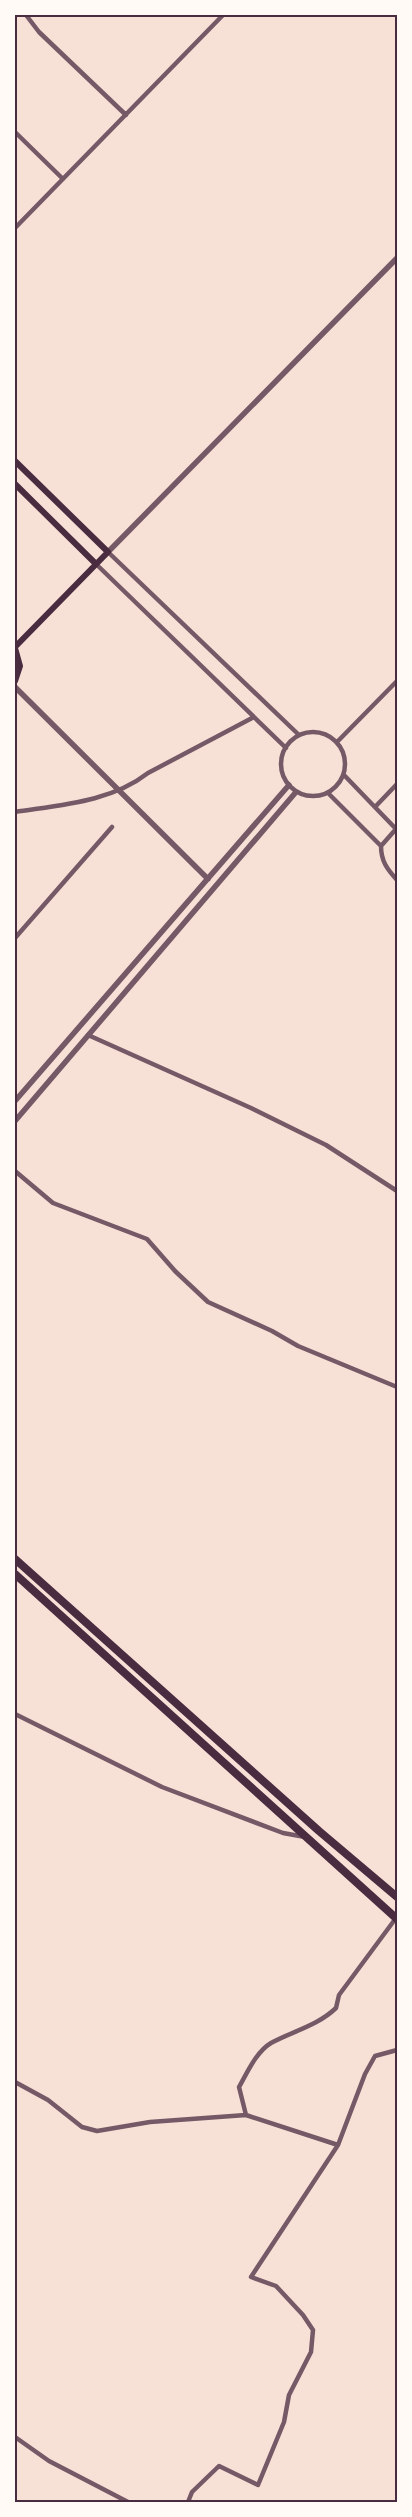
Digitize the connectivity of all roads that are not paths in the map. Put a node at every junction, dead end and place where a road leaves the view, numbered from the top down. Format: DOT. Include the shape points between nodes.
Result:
graph roads {
  1 [pos="26,15"];
  2 [pos="223,15"];
  3 [pos="126,115"];
  4 [pos="15,132"];
  5 [pos="63,179"];
  6 [pos="15,228"];
  7 [pos="397,258"];
  8 [pos="15,461"];
  9 [pos="15,484"];
  10 [pos="108,552"];
  11 [pos="96,564"];
  12 [pos="15,648"];
  13 [pos="15,681"];
  14 [pos="397,681"];
  15 [pos="15,687"];
  16 [pos="254,717"];
  17 [pos="299,735"];
  18 [pos="337,742"];
  19 [pos="286,748"];
  20 [pos="344,775"];
  21 [pos="397,784"];
  22 [pos="288,785"];
  23 [pos="119,791"];
  24 [pos="296,792"];
  25 [pos="328,793"];
  26 [pos="375,807"];
  27 [pos="15,812"];
  28 [pos="112,827"];
  29 [pos="397,830"];
  30 [pos="381,846"];
  31 [pos="208,879"];
  32 [pos="397,880"];
  33 [pos="15,938"];
  34 [pos="88,1035"];
  35 [pos="15,1101"];
  36 [pos="15,1121"];
  37 [pos="15,1171"];
  38 [pos="397,1191"];
  39 [pos="397,1387"];
  40 [pos="15,1559"];
  41 [pos="15,1574"];
  42 [pos="15,1714"];
  43 [pos="309,1838"];
  44 [pos="397,1897"];
  45 [pos="397,1918"];
  46 [pos="397,2050"];
  47 [pos="15,2082"];
  48 [pos="246,2115"];
  49 [pos="338,2145"];
  50 [pos="15,2437"];
  51 [pos="128,2502"];
  52 [pos="188,2502"];
  1 -- 3 [label="street" via="38,32"];
  2 -- 3 [label="street"];
  3 -- 5 [label="street"];
  4 -- 5 [label="street"];
  5 -- 6 [label="street"];
  7 -- 10 [label="street"];
  8 -- 10 [label="main road"];
  9 -- 11 [label="main road"];
  10 -- 11 [label="main road"];
  10 -- 17 [label="street"];
  11 -- 12 [label="main road"];
  11 -- 16 [label="street"];
  12 -- 13 [label="main road" via="20,666"];
  14 -- 18 [label="street"];
  15 -- 23 [label="street"];
  16 -- 19 [label="street"];
  16 -- 23 [label="street"];
  17 -- 18 [label="street" via="317,732"];
  17 -- 19 [label="street"];
  18 -- 20 [label="street" via="346,759"];
  19 -- 22 [label="street" via="281,767"];
  20 -- 25 [label="street"];
  20 -- 26 [label="street"];
  21 -- 26 [label="street"];
  22 -- 24 [label="street"];
  22 -- 31 [label="street"];
  23 -- 27 [label="street"];
  23 -- 31 [label="street"];
  24 -- 25 [label="street" via="312,797"];
  24 -- 34 [label="street"];
  25 -- 30 [label="street"];
  26 -- 29 [label="street"];
  28 -- 33 [label="street"];
  29 -- 30 [label="street"];
  30 -- 32 [label="street" via="386,867"];
  31 -- 35 [label="street"];
  34 -- 36 [label="street"];
  34 -- 38 [label="street" via="326,1145"];
  37 -- 39 [label="street" via="53,1203 148,1239 175,1271 208,1302 298,1346"];
  40 -- 44 [label="highway"];
  41 -- 43 [label="highway"];
  42 -- 43 [label="street" via="162,1787 283,1833"];
  43 -- 45 [label="highway"];
  45 -- 48 [label="street" via="339,1995 336,2008 316,2024 269,2044 252,2063 239,2087"];
  46 -- 49 [label="street" via="375,2056"];
  47 -- 48 [label="street" via="48,2100 82,2127 97,2131 150,2122"];
  48 -- 49 [label="street"];
  49 -- 52 [label="street" via="251,2277 276,2286 303,2314 313,2330 311,2352 289,2395 284,2422 258,2485 219,2466 192,2492"];
  50 -- 51 [label="street" via="49,2460"];
}
